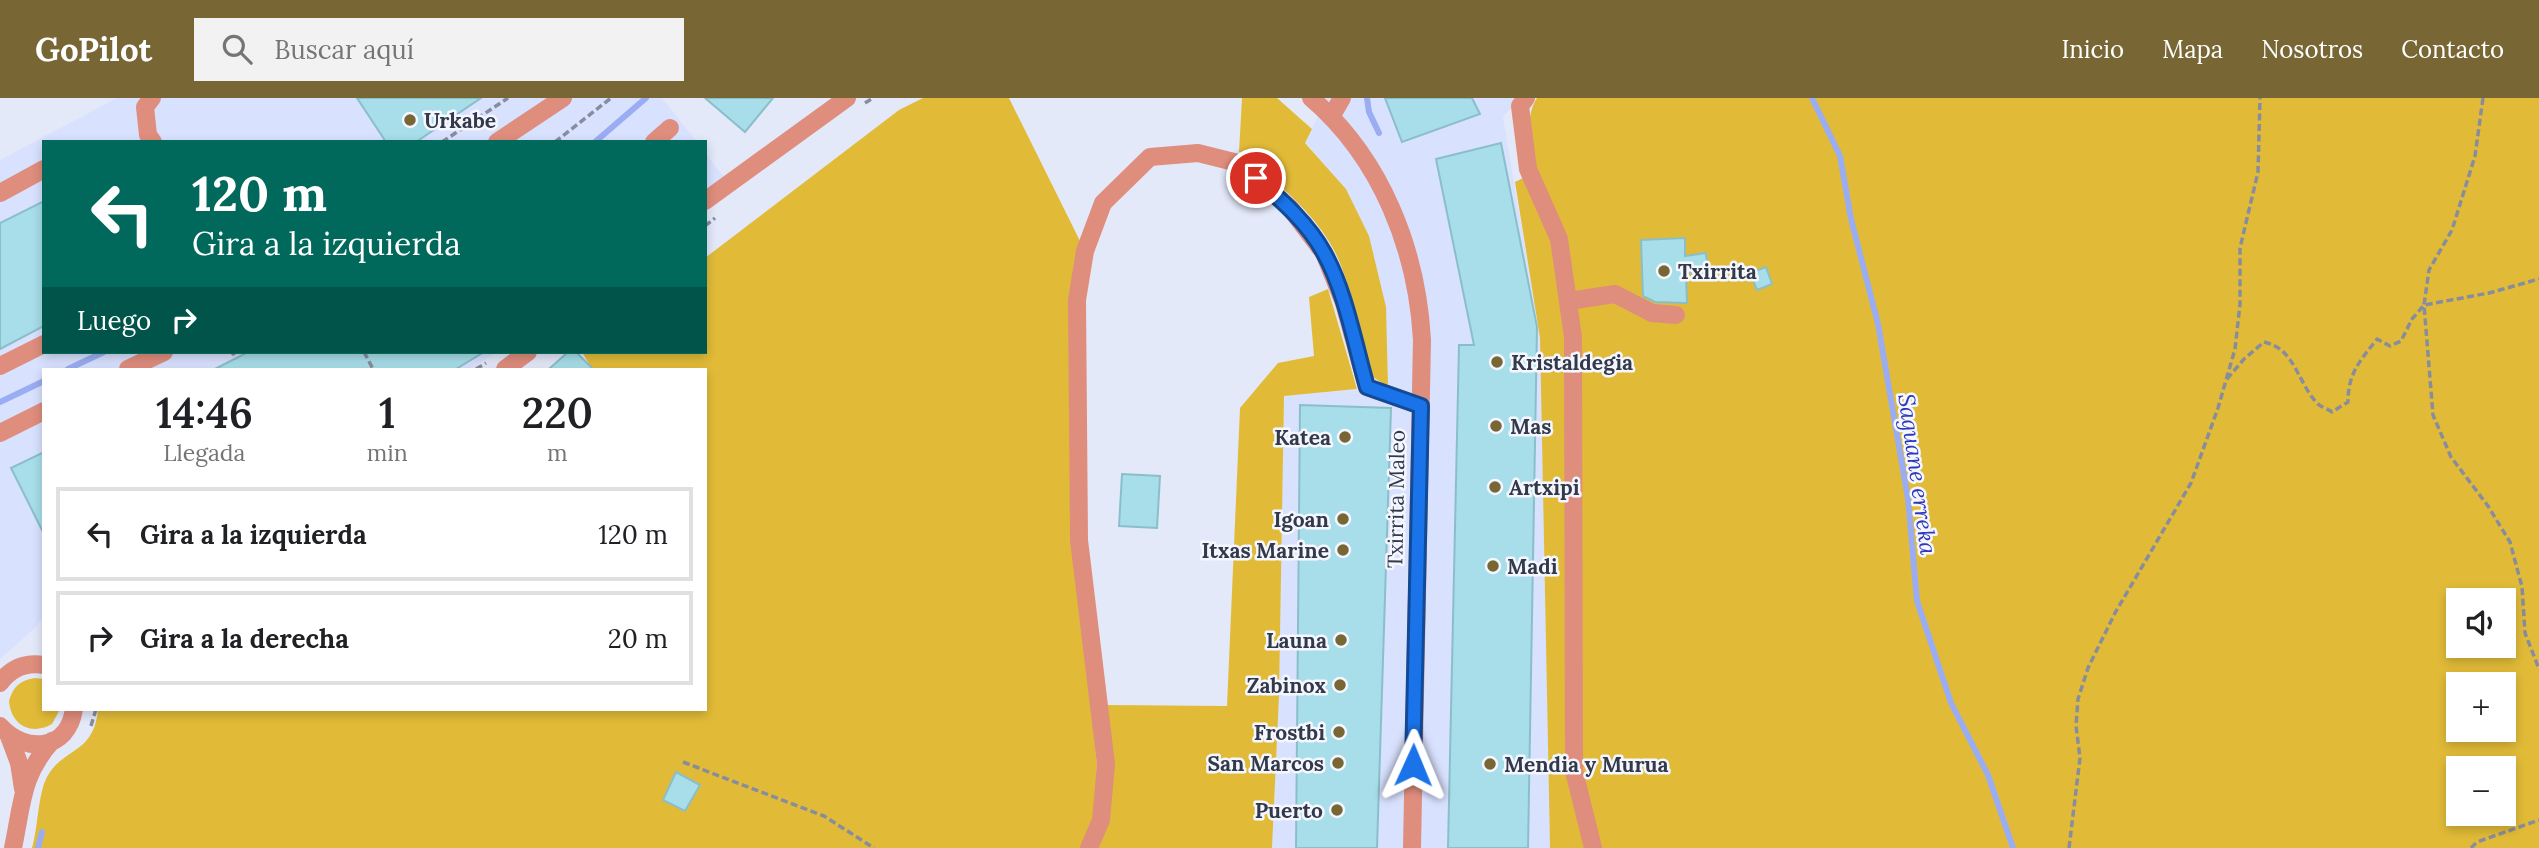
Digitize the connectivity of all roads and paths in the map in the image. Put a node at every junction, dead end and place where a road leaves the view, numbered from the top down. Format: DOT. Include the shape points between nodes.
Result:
graph roads {
  1 [pos="152,98"];
  2 [pos="508,98"];
  3 [pos="563,98"];
  4 [pos="611,98"];
  5 [pos="847,98"];
  6 [pos="1311,98"];
  7 [pos="1342,98"];
  8 [pos="1526,98"];
  9 [pos="2260,98"];
  10 [pos="2483,98"];
  11 [pos="1331,117"];
  12 [pos="670,128"];
  13 [pos="152,140"];
  14 [pos="445,140"];
  15 [pos="500,140"];
  16 [pos="558,140"];
  17 [pos="656,140"];
  18 [pos="42,170"];
  19 [pos="0,193"];
  20 [pos="707,200"];
  21 [pos="2539,279"];
  22 [pos="1568,301"];
  23 [pos="2424,305"];
  24 [pos="1676,315"];
  25 [pos="42,345"];
  26 [pos="160,354"];
  27 [pos="524,354"];
  28 [pos="0,366"];
  29 [pos="130,368"];
  30 [pos="506,368"];
  31 [pos="2226,380"];
  32 [pos="1421,406"];
  33 [pos="42,412"];
  34 [pos="0,433"];
  35 [pos="42,652"];
  36 [pos="42,665"];
  37 [pos="12,666"];
  38 [pos="2539,669"];
  39 [pos="0,683"];
  40 [pos="73,711"];
  41 [pos="95,711"];
  42 [pos="90,727"];
  43 [pos="4,731"];
  44 [pos="52,741"];
  45 [pos="683,762"];
  46 [pos="23,793"];
  47 [pos="2539,820"];
  48 [pos="13,848"];
  49 [pos="874,848"];
  50 [pos="1089,848"];
  51 [pos="1412,848"];
  52 [pos="1592,848"];
  53 [pos="2069,848"];
  54 [pos="2471,848"];
  1 -- 13 [label="street" via="145,107"];
  2 -- 14 [label="path"];
  3 -- 15 [label="street"];
  4 -- 16 [label="path"];
  5 -- 20 [label="street"];
  6 -- 11 [label="street, Txirrita Maleo"];
  7 -- 11 [label="street"];
  8 -- 22 [label="street" via="1520,106 1528,169 1559,239"];
  9 -- 31 [label="path" via="2258,172 2240,248 2240,304"];
  10 -- 23 [label="path" via="2475,156 2452,230 2429,270"];
  11 -- 32 [label="street, Txirrita Maleo" via="1383,190 1409,253 1421,310"];
  12 -- 17 [label="street"];
  18 -- 19 [label="street"];
  21 -- 23 [label="path"];
  22 -- 24 [label="street" via="1615,295 1652,313"];
  22 -- 52 [label="street" via="1575,426 1574,771"];
  23 -- 31 [label="path" via="2400,341 2390,345 2377,339 2348,384 2348,402 2332,412 2318,404 2294,363 2274,344 2264,342"];
  23 -- 38 [label="path" via="2433,415 2451,457 2510,542 2522,587 2525,633"];
  25 -- 28 [label="street"];
  26 -- 29 [label="street"];
  27 -- 30 [label="street"];
  31 -- 53 [label="path" via="2191,484 2115,612 2088,668 2078,699 2080,758"];
  32 -- 50 [label="street" via="1367,387 1344,303 1324,253 1290,208 1238,163 1198,153 1150,157 1102,203 1085,251 1077,300 1079,540 1106,764 1101,820"];
  32 -- 51 [label="street, Txirrita Maleo"];
  33 -- 34 [label="street"];
  35 -- 37 [label="street"];
  36 -- 37 [label="street"];
  37 -- 39 [label="street"];
  40 -- 44 [label="street" via="67,729"];
  41 -- 42 [label="path"];
  43 -- 44 [label="street" via="31,745"];
  43 -- 46 [label="street" via="19,764"];
  44 -- 46 [label="street" via="34,764"];
  45 -- 49 [label="path" via="824,816"];
  46 -- 48 [label="street"];
  47 -- 54 [label="path"];
}
